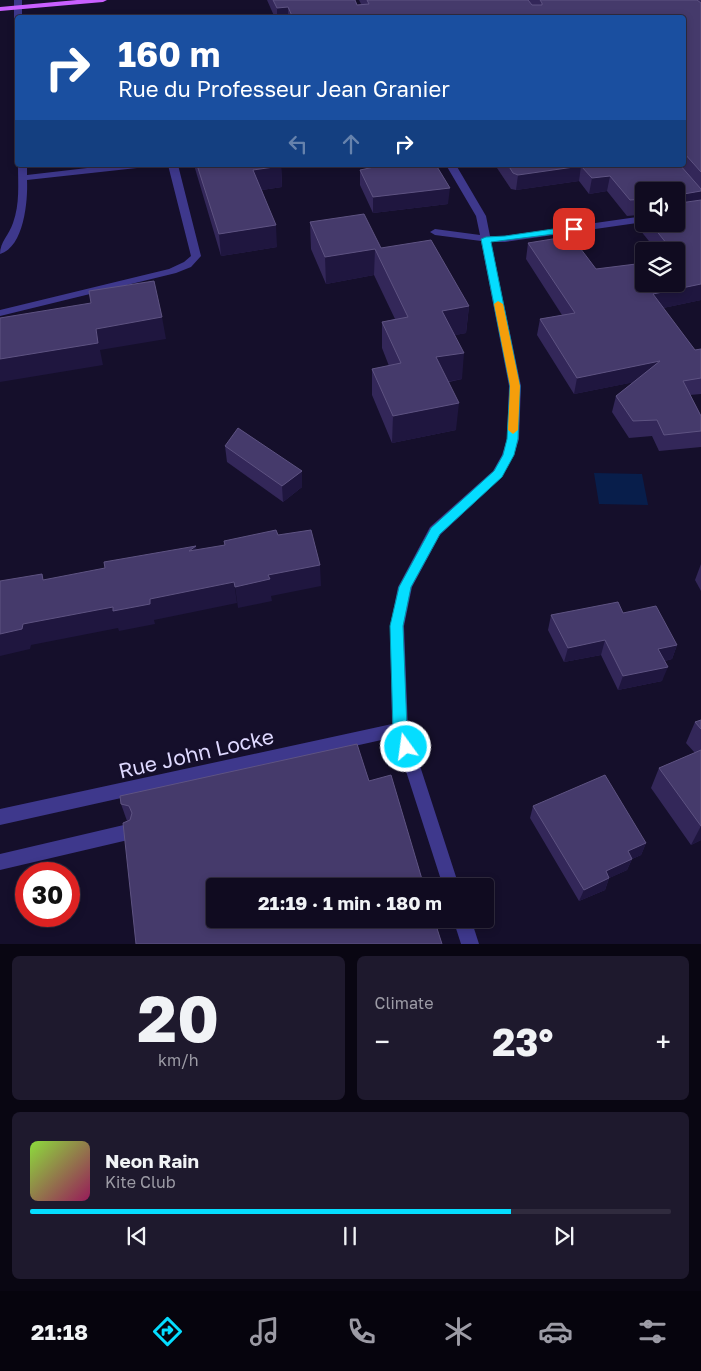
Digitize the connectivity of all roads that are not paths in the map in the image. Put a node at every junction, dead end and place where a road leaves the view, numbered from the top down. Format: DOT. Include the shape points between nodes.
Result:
graph roads {
  1 [pos="103,0"];
  2 [pos="18,4"];
  3 [pos="0,9"];
  4 [pos="22,167"];
  5 [pos="119,167"];
  6 [pos="174,167"];
  7 [pos="452,167"];
  8 [pos="23,178"];
  9 [pos="635,220"];
  10 [pos="435,232"];
  11 [pos="486,239"];
  12 [pos="0,252"];
  13 [pos="0,313"];
  14 [pos="400,729"];
  15 [pos="0,817"];
  16 [pos="128,832"];
  17 [pos="0,862"];
  18 [pos="448,878"];
  19 [pos="465,928"];
  20 [pos="470,944"];
  1 -- 2 [label="main road"];
  2 -- 3 [label="main road"];
  4 -- 8 [label="street"];
  5 -- 8 [label="street"];
  6 -- 13 [label="street" via="196,256 193,261 184,268"];
  7 -- 11 [label="street" via="481,216"];
  8 -- 12 [label="street" via="22,215 17,231"];
  9 -- 11 [label="street"];
  10 -- 11 [label="street"];
  11 -- 14 [label="street" via="515,386 513,439 498,474 435,531 405,587 397,626"];
  14 -- 15 [label="street, Rue John Locke"];
  14 -- 18 [label="street"];
  16 -- 17 [label="street"];
  19 -- 20 [label="street"];
}
